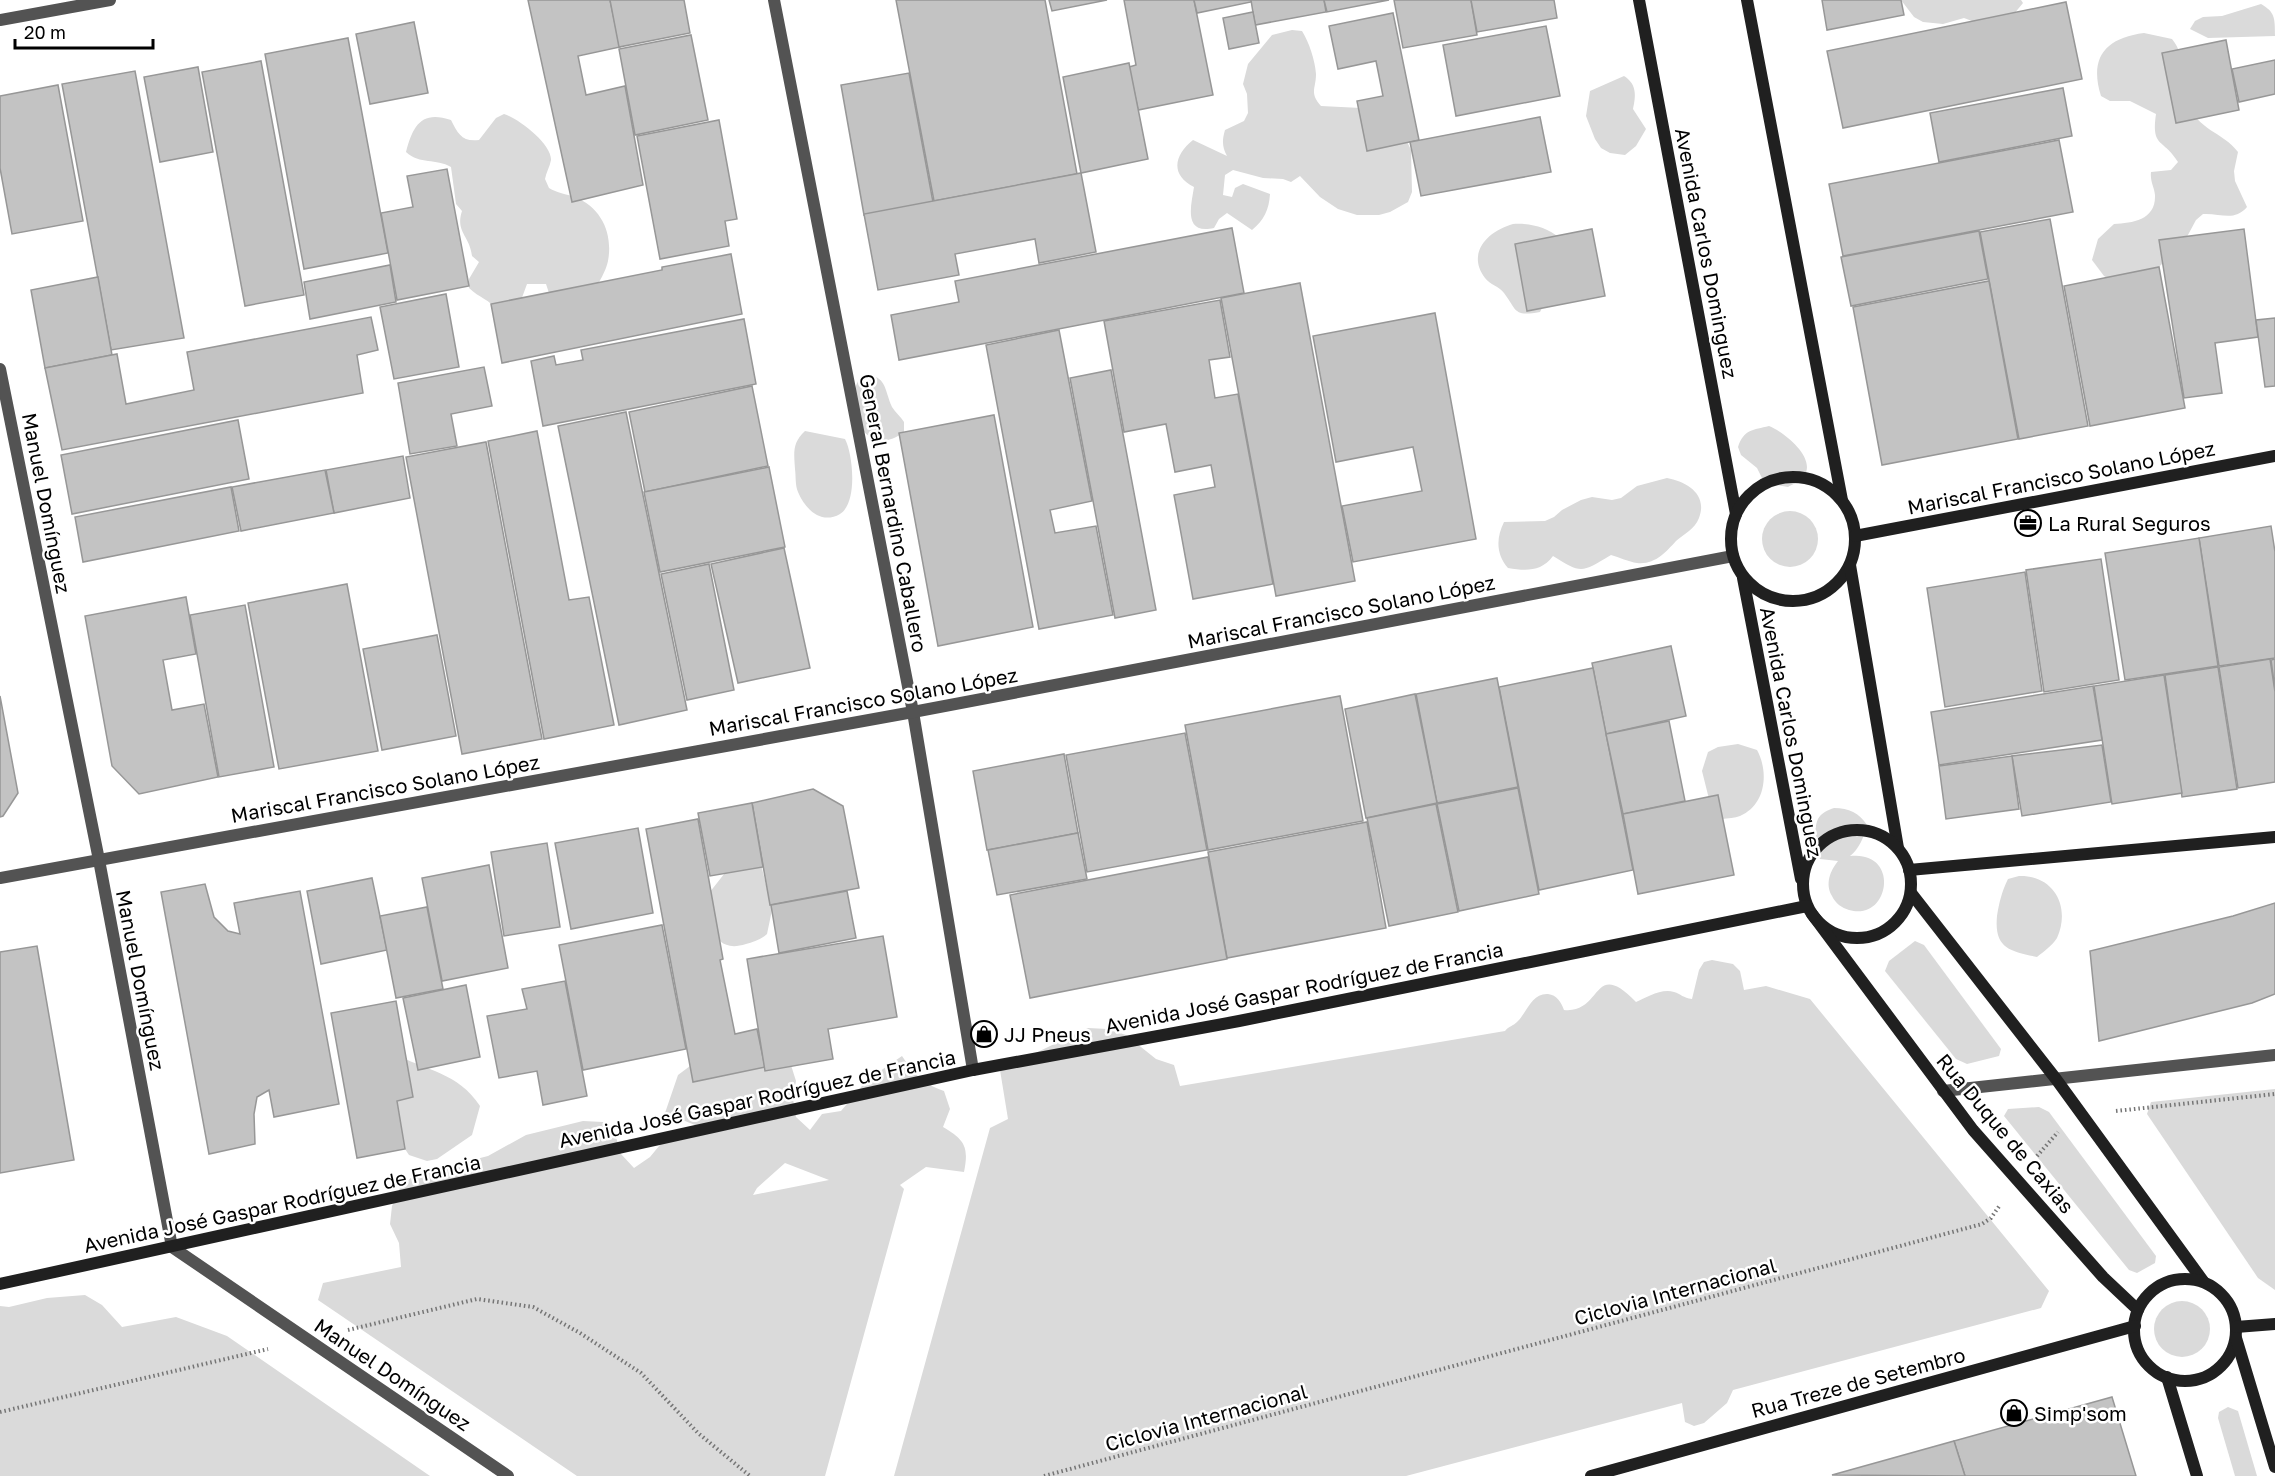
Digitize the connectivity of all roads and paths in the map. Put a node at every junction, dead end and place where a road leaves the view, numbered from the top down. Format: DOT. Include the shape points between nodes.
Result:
graph roads {
  1 [pos="110,0"];
  2 [pos="774,0"];
  3 [pos="1639,0"];
  4 [pos="1747,0"];
  5 [pos="0,20"];
  6 [pos="0,369"];
  7 [pos="2275,456"];
  8 [pos="1842,500"];
  9 [pos="1736,514"];
  10 [pos="1855,536"];
  11 [pos="1733,556"];
  12 [pos="1850,565"];
  13 [pos="1742,574"];
  14 [pos="913,712"];
  15 [pos="2275,837"];
  16 [pos="1898,848"];
  17 [pos="99,860"];
  18 [pos="1909,870"];
  19 [pos="0,878"];
  20 [pos="1911,893"];
  21 [pos="1808,906"];
  22 [pos="2275,1055"];
  23 [pos="973,1071"];
  24 [pos="2056,1078"];
  25 [pos="1943,1090"];
  26 [pos="2275,1094"];
  27 [pos="2082,1114"];
  28 [pos="2019,1181"];
  29 [pos="172,1247"];
  30 [pos="2203,1281"];
  31 [pos="0,1284"];
  32 [pos="2138,1310"];
  33 [pos="2275,1324"];
  34 [pos="2135,1326"];
  35 [pos="2236,1333"];
  36 [pos="2167,1377"];
  37 [pos="2275,1467"];
  38 [pos="508,1476"];
  39 [pos="1044,1476"];
  40 [pos="1591,1476"];
  41 [pos="2197,1476"];
  1 -- 5 [label="street"];
  2 -- 14 [label="street, General Bernardino Caballero"];
  3 -- 9 [label="main road, Avenida Carlos Dominguez"];
  4 -- 8 [label="main road"];
  6 -- 17 [label="street, Manuel Domínguez"];
  7 -- 10 [label="main road, Mariscal Francisco Solano López"];
  8 -- 9 [label="main road" via="1828,487 1794,476 1760,486 1745,498"];
  8 -- 10 [label="main road" via="1854,523"];
  9 -- 11 [label="main road" via="1731,530"];
  10 -- 12 [label="main road"];
  11 -- 13 [label="main road"];
  11 -- 14 [label="street, Mariscal Francisco Solano López"];
  12 -- 13 [label="main road" via="1824,593 1806,600 1767,597"];
  12 -- 16 [label="main road"];
  13 -- 21 [label="main road, Avenida Carlos Dominguez"];
  14 -- 17 [label="street, Mariscal Francisco Solano López"];
  14 -- 23 [label="street, General Bernardino Caballero"];
  15 -- 18 [label="main road"];
  16 -- 18 [label="main road"];
  16 -- 21 [label="main road" via="1869,830 1852,829 1821,843 1811,854 1804,875"];
  17 -- 19 [label="street, Mariscal Francisco Solano López"];
  17 -- 29 [label="street, Manuel Domínguez"];
  18 -- 20 [label="main road"];
  20 -- 21 [label="main road" via="1894,923 1864,938 1833,933 1821,925"];
  20 -- 24 [label="main road"];
  21 -- 23 [label="main road, Avenida José Gaspar Rodríguez de Francia"];
  21 -- 25 [label="main road, Rua Duque de Caxias"];
  22 -- 24 [label="street"];
  23 -- 29 [label="main road, Avenida José Gaspar Rodríguez de Francia"];
  24 -- 25 [label="street"];
  24 -- 27 [label="main road"];
  25 -- 28 [label="main road, Rua Duque de Caxias"];
  26 -- 27 [label="path"];
  27 -- 28 [label="path, Ciclovia Internacional" via="2050,1139"];
  27 -- 30 [label="main road"];
  28 -- 32 [label="main road, Rua Duque de Caxias" via="2103,1277"];
  28 -- 39 [label="path, Ciclovia Internacional" via="1982,1224"];
  29 -- 31 [label="main road, Avenida José Gaspar Rodríguez de Francia"];
  29 -- 38 [label="street, Manuel Domínguez"];
  30 -- 32 [label="main road" via="2181,1279 2160,1285"];
  30 -- 35 [label="main road" via="2226,1299 2233,1312"];
  32 -- 34 [label="main road"];
  33 -- 35 [label="main road"];
  34 -- 36 [label="main road" via="2140,1353 2153,1369"];
  34 -- 40 [label="main road, Rua Treze de Setembro"];
  35 -- 36 [label="main road" via="2230,1354 2206,1376 2190,1381"];
  35 -- 37 [label="main road"];
  36 -- 41 [label="main road"];
}
